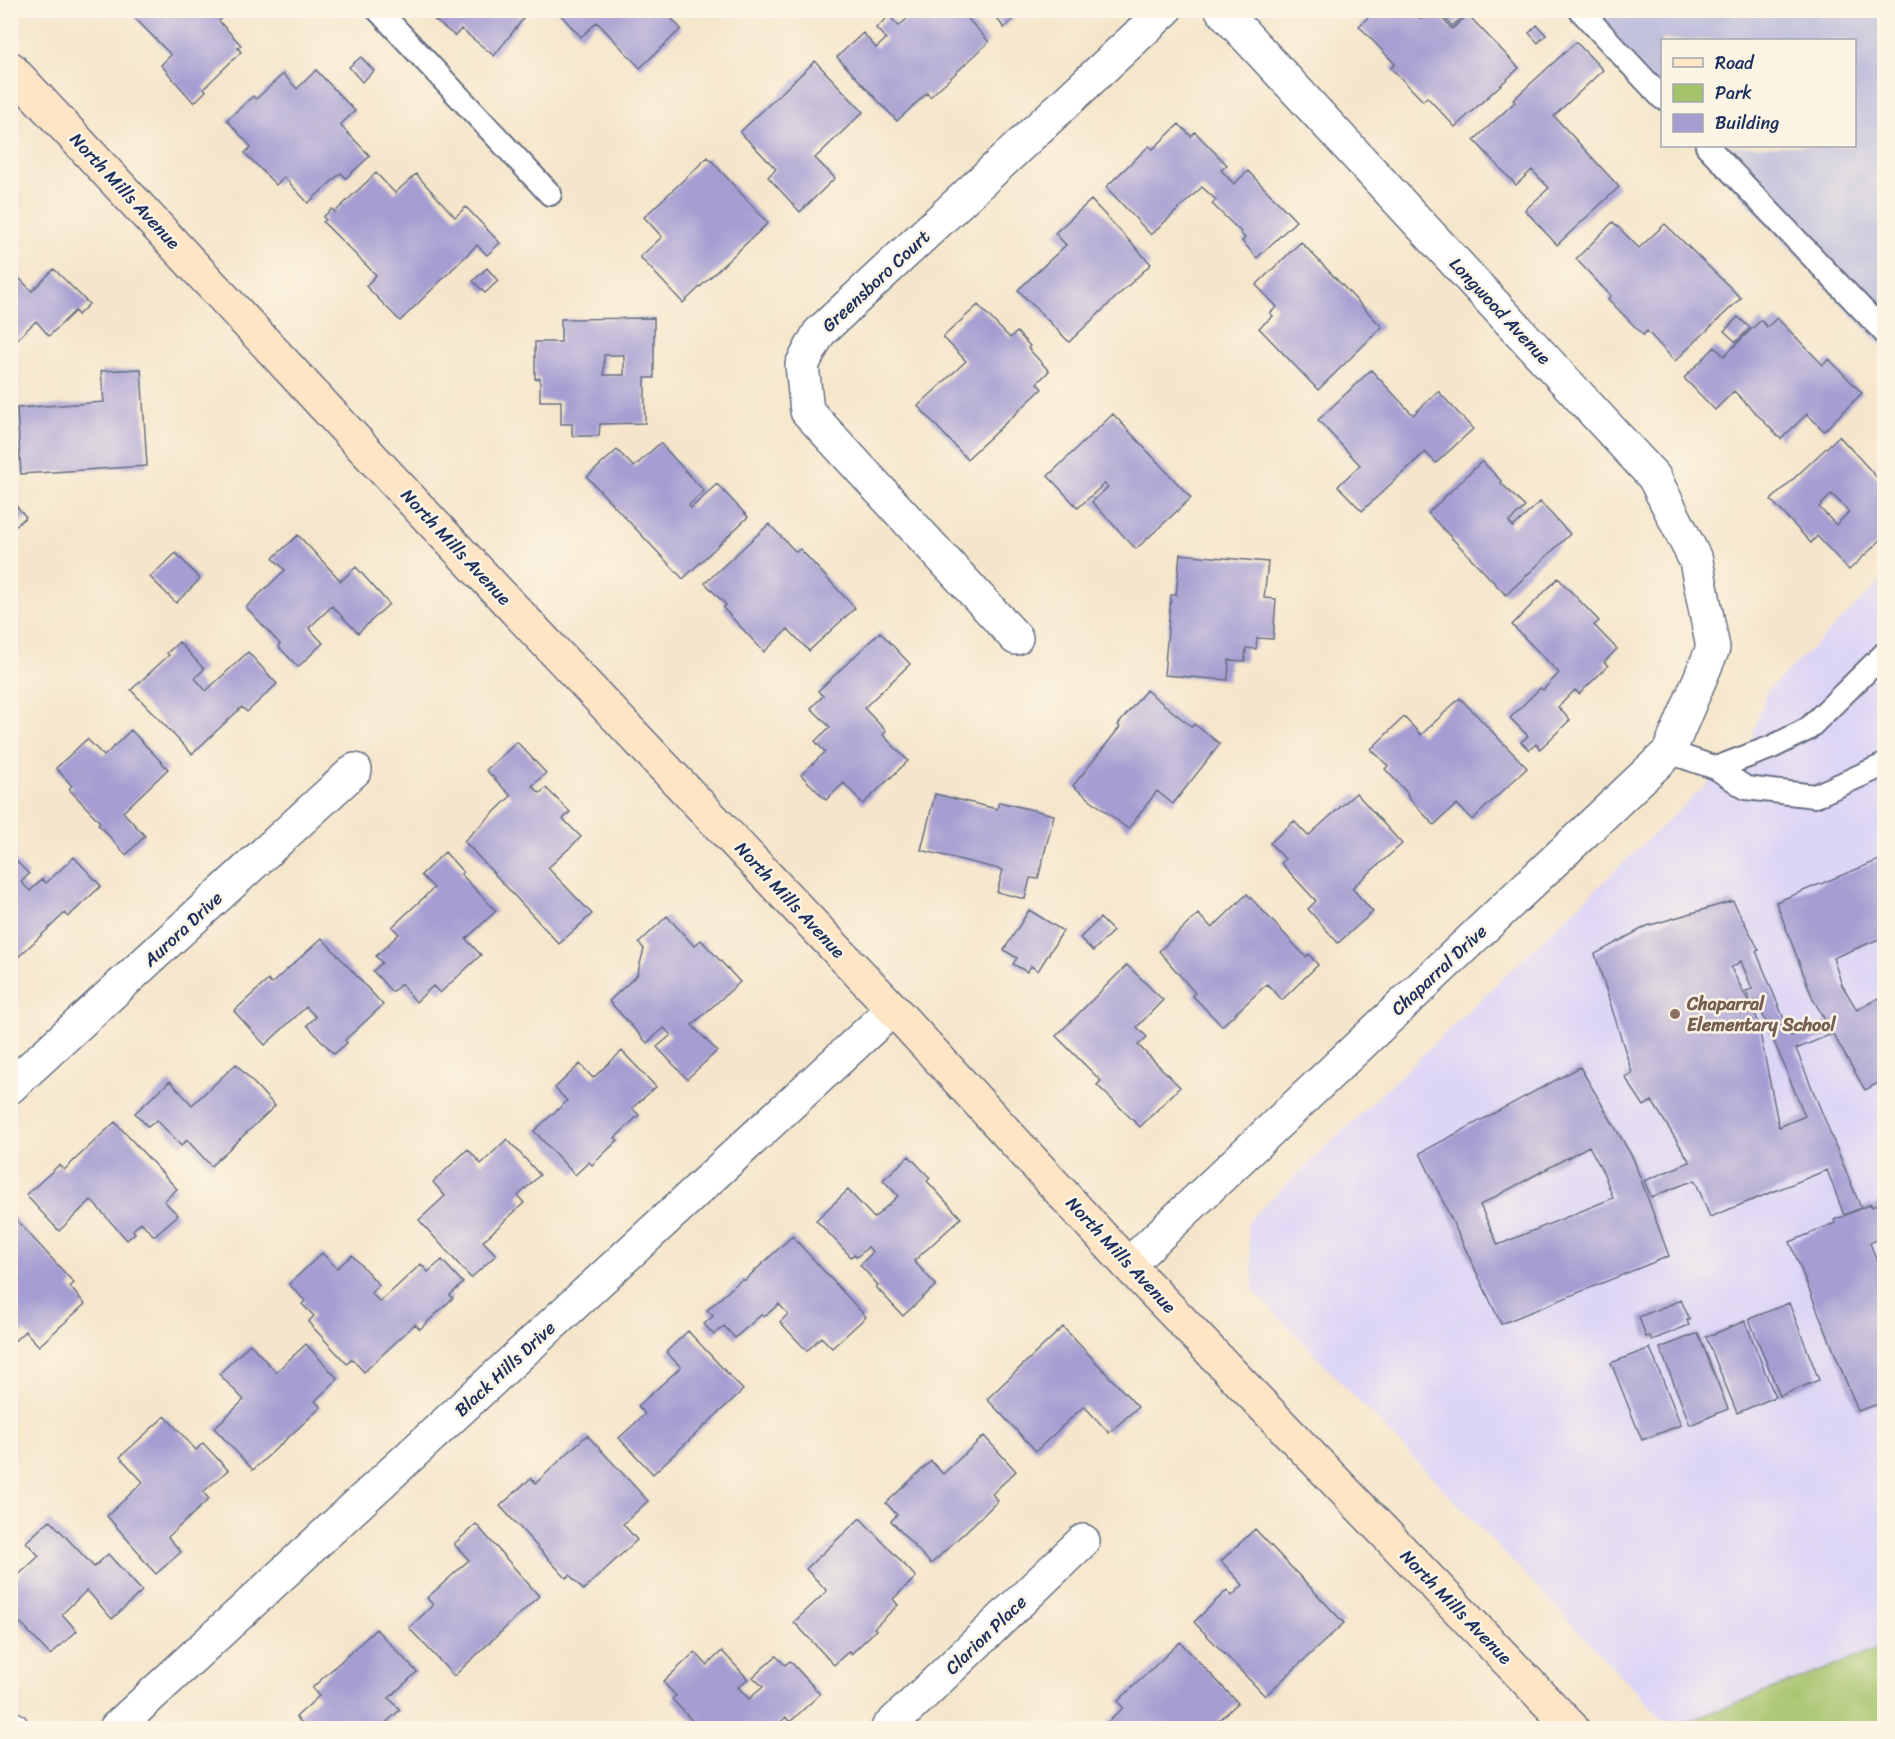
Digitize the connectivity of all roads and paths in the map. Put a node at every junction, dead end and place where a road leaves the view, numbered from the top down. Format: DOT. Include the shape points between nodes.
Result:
graph roads {
  1 [pos="378,10"];
  2 [pos="1165,10"];
  3 [pos="1222,10"];
  4 [pos="1580,10"];
  5 [pos="10,68"];
  6 [pos="1661,97"];
  7 [pos="1708,147"];
  8 [pos="550,194"];
  9 [pos="1884,332"];
  10 [pos="1016,638"];
  11 [pos="1713,648"];
  12 [pos="1884,654"];
  13 [pos="1669,752"];
  14 [pos="1884,765"];
  15 [pos="1716,768"];
  16 [pos="355,770"];
  17 [pos="893,1009"];
  18 [pos="10,1087"];
  19 [pos="1128,1265"];
  20 [pos="1083,1541"];
  21 [pos="116,1728"];
  22 [pos="888,1728"];
  23 [pos="1572,1728"];
  1 -- 8 [label="lane"];
  2 -- 10 [label="street, Greensboro Court" via="819,333 802,366 807,411"];
  3 -- 11 [label="street, Longwood Avenue" via="1654,477 1696,561"];
  4 -- 6 [label="lane"];
  5 -- 17 [label="main road, North Mills Avenue"];
  7 -- 9 [label="lane"];
  11 -- 13 [label="street, Chaparral Drive"];
  12 -- 15 [label="lane" via="1808,729"];
  13 -- 15 [label="lane"];
  13 -- 19 [label="street, Chaparral Drive"];
  14 -- 15 [label="lane" via="1815,795 1746,788"];
  16 -- 18 [label="street, Aurora Drive"];
  17 -- 19 [label="main road, North Mills Avenue"];
  17 -- 21 [label="street, Black Hills Drive"];
  19 -- 23 [label="main road, North Mills Avenue"];
  20 -- 22 [label="street, Clarion Place"];
}
